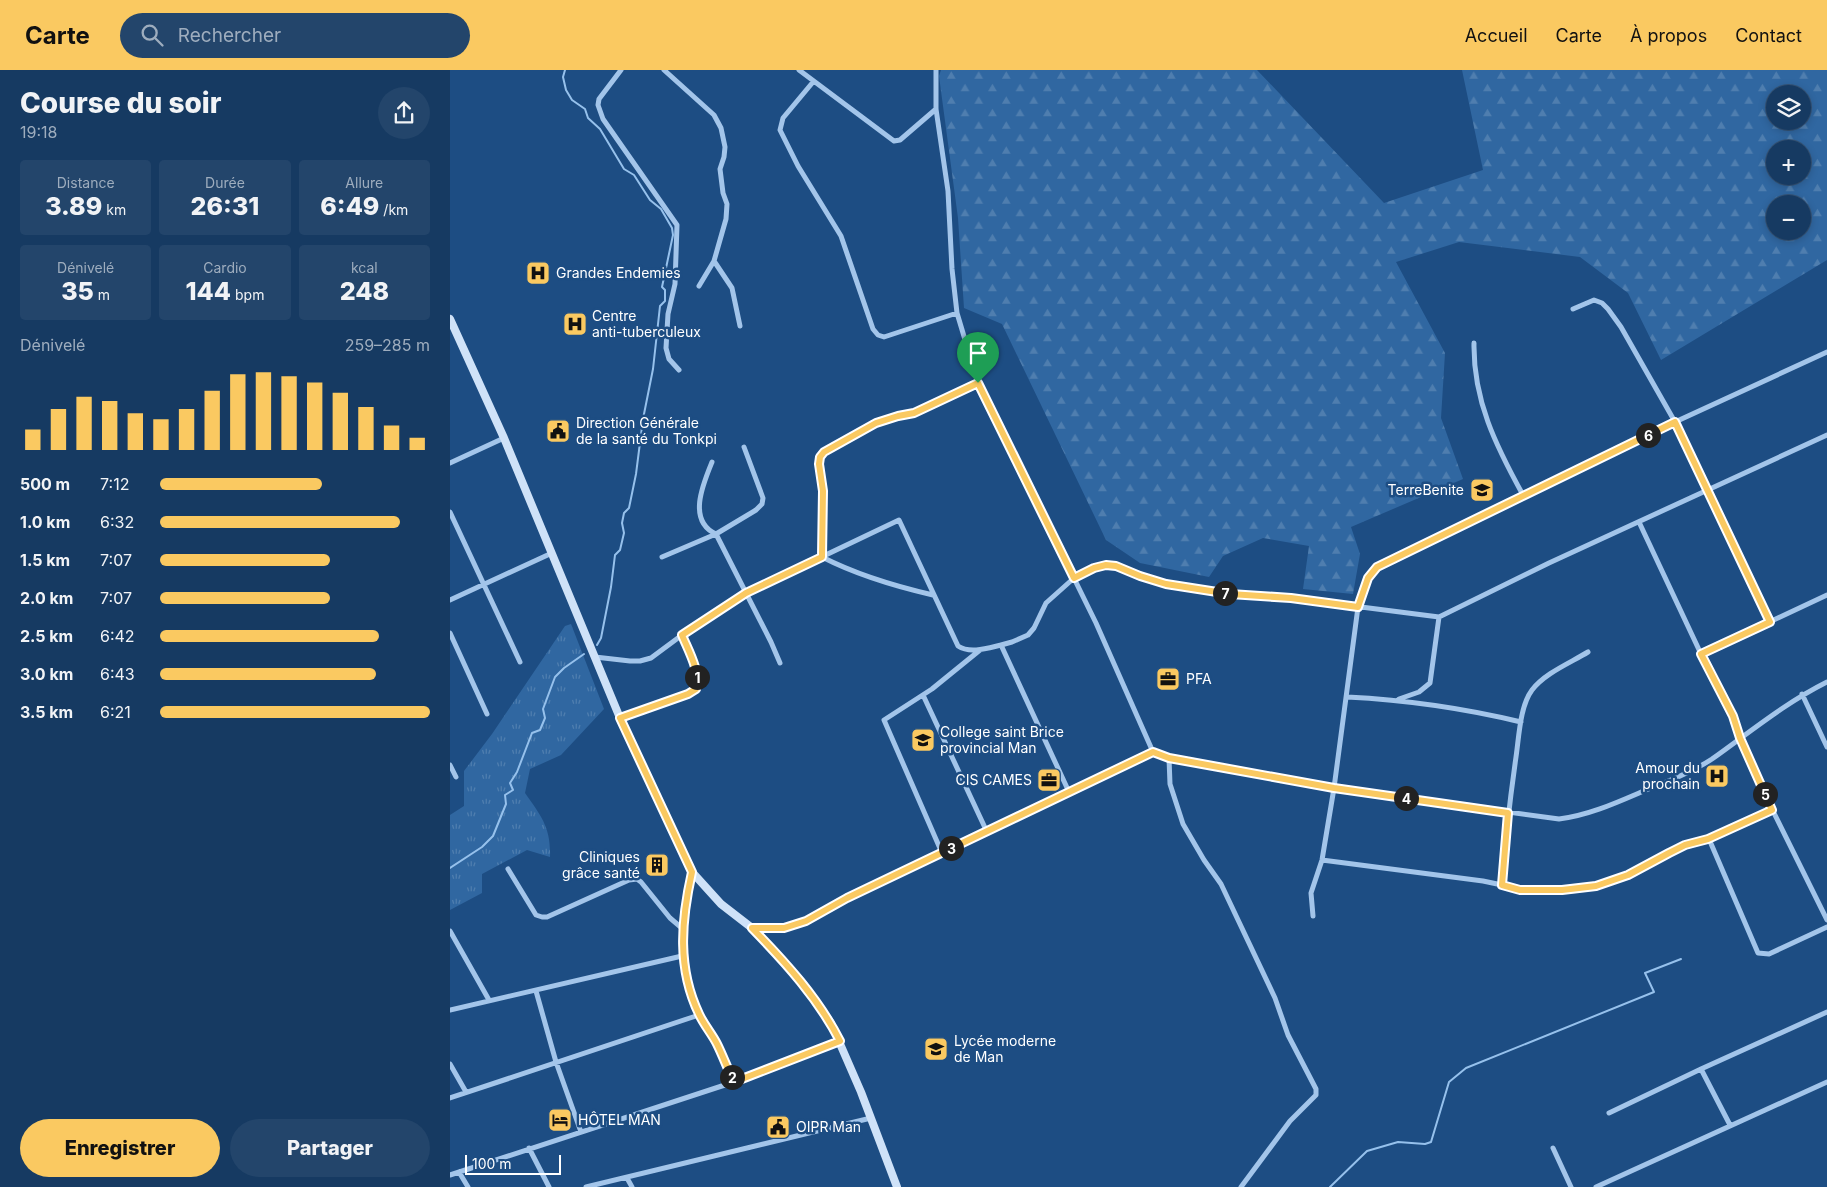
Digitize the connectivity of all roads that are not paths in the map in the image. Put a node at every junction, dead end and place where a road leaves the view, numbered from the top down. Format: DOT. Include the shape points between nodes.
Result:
graph roads {
  1 [pos="621,70"];
  2 [pos="664,70"];
  3 [pos="798,70"];
  4 [pos="936,70"];
  5 [pos="813,82"];
  6 [pos="936,109"];
  7 [pos="714,261"];
  8 [pos="699,286"];
  9 [pos="1573,309"];
  10 [pos="957,313"];
  11 [pos="450,319"];
  12 [pos="740,326"];
  13 [pos="1474,343"];
  14 [pos="1827,352"];
  15 [pos="679,370"];
  16 [pos="978,383"];
  17 [pos="1675,422"];
  18 [pos="1827,435"];
  19 [pos="504,438"];
  20 [pos="744,447"];
  21 [pos="712,462"];
  22 [pos="450,463"];
  23 [pos="1708,490"];
  24 [pos="1523,495"];
  25 [pos="450,512"];
  26 [pos="1639,522"];
  27 [pos="716,534"];
  28 [pos="552,553"];
  29 [pos="662,557"];
  30 [pos="822,557"];
  31 [pos="1074,578"];
  32 [pos="483,585"];
  33 [pos="746,593"];
  34 [pos="933,595"];
  35 [pos="1827,595"];
  36 [pos="450,600"];
  37 [pos="1358,607"];
  38 [pos="1439,617"];
  39 [pos="1770,622"];
  40 [pos="450,633"];
  41 [pos="682,635"];
  42 [pos="1001,645"];
  43 [pos="980,649"];
  44 [pos="1588,652"];
  45 [pos="1701,654"];
  46 [pos="594,658"];
  47 [pos="520,662"];
  48 [pos="780,663"];
  49 [pos="1827,682"];
  50 [pos="1802,694"];
  51 [pos="923,695"];
  52 [pos="1347,697"];
  53 [pos="1399,700"];
  54 [pos="487,714"];
  55 [pos="620,718"];
  56 [pos="1521,722"];
  57 [pos="1740,738"];
  58 [pos="1827,747"];
  59 [pos="1153,752"];
  60 [pos="1169,758"];
  61 [pos="450,765"];
  62 [pos="456,777"];
  63 [pos="1334,788"];
  64 [pos="1069,792"];
  65 [pos="1772,810"];
  66 [pos="1508,813"];
  67 [pos="987,832"];
  68 [pos="1708,839"];
  69 [pos="942,853"];
  70 [pos="1322,860"];
  71 [pos="508,869"];
  72 [pos="692,872"];
  73 [pos="1502,885"];
  74 [pos="1313,916"];
  75 [pos="1827,920"];
  76 [pos="1827,927"];
  77 [pos="752,928"];
  78 [pos="683,929"];
  79 [pos="450,931"];
  80 [pos="682,956"];
  81 [pos="536,991"];
  82 [pos="489,1000"];
  83 [pos="450,1010"];
  84 [pos="1827,1012"];
  85 [pos="699,1015"];
  86 [pos="840,1041"];
  87 [pos="556,1062"];
  88 [pos="450,1064"];
  89 [pos="1701,1069"];
  90 [pos="734,1082"];
  91 [pos="1827,1082"];
  92 [pos="466,1092"];
  93 [pos="450,1098"];
  94 [pos="1608,1113"];
  95 [pos="871,1118"];
  96 [pos="1730,1125"];
  97 [pos="580,1132"];
  98 [pos="529,1148"];
  99 [pos="1553,1148"];
  100 [pos="459,1172"];
  101 [pos="450,1175"];
  102 [pos="627,1178"];
  103 [pos="468,1187"];
  104 [pos="549,1187"];
  105 [pos="586,1187"];
  106 [pos="632,1187"];
  107 [pos="897,1187"];
  108 [pos="1241,1187"];
  109 [pos="1571,1187"];
  110 [pos="1596,1187"];
  1 -- 15 [label="street" via="598,104 607,126 677,225 675,284 668,314 666,348 669,359"];
  2 -- 7 [label="street" via="714,115 721,128 725,148 720,169 727,204"];
  3 -- 5 [label="street"];
  4 -- 6 [label="street"];
  5 -- 6 [label="street" via="894,141 900,140"];
  5 -- 10 [label="street" via="783,118 780,130 841,236 873,329 884,337"];
  6 -- 10 [label="street" via="948,191"];
  7 -- 8 [label="street"];
  7 -- 12 [label="street" via="732,288"];
  9 -- 17 [label="street" via="1594,300 1608,309 1621,326"];
  10 -- 16 [label="street"];
  11 -- 19 [label="main road"];
  13 -- 24 [label="street" via="1478,394 1502,457"];
  14 -- 17 [label="street"];
  16 -- 30 [label="street" via="914,413 876,423 824,452 819,464 823,491"];
  16 -- 31 [label="street"];
  17 -- 23 [label="street"];
  17 -- 24 [label="street"];
  18 -- 23 [label="street"];
  19 -- 22 [label="street"];
  19 -- 28 [label="main road"];
  20 -- 27 [label="street" via="763,498 762,504"];
  21 -- 27 [label="street" via="699,502 708,530"];
  23 -- 26 [label="street"];
  23 -- 39 [label="street"];
  24 -- 37 [label="street" via="1377,567 1366,582"];
  25 -- 32 [label="street"];
  26 -- 38 [label="street"];
  26 -- 45 [label="street"];
  27 -- 29 [label="street"];
  27 -- 33 [label="street"];
  28 -- 32 [label="street"];
  28 -- 46 [label="main road"];
  30 -- 33 [label="street"];
  30 -- 34 [label="street" via="873,579"];
  30 -- 34 [label="street" via="899,520"];
  31 -- 37 [label="street" via="1094,568 1116,566 1166,584"];
  31 -- 42 [label="street" via="1046,603 1028,635"];
  31 -- 59 [label="street"];
  32 -- 36 [label="street"];
  32 -- 47 [label="street"];
  33 -- 41 [label="street"];
  33 -- 48 [label="street"];
  34 -- 43 [label="street" via="958,646"];
  35 -- 39 [label="street"];
  37 -- 38 [label="street"];
  37 -- 52 [label="street"];
  38 -- 53 [label="street" via="1430,683"];
  39 -- 45 [label="street"];
  40 -- 54 [label="street"];
  41 -- 46 [label="street" via="646,660"];
  41 -- 55 [label="street" via="697,675 696,689"];
  42 -- 43 [label="street"];
  42 -- 64 [label="street"];
  43 -- 51 [label="street"];
  44 -- 56 [label="street" via="1539,683 1528,698"];
  45 -- 57 [label="street" via="1733,716"];
  46 -- 55 [label="main road"];
  49 -- 50 [label="street"];
  50 -- 57 [label="street"];
  50 -- 58 [label="street"];
  51 -- 67 [label="street"];
  51 -- 69 [label="street" via="885,718 884,722"];
  52 -- 53 [label="street"];
  52 -- 63 [label="street"];
  53 -- 56 [label="street"];
  55 -- 72 [label="main road"];
  56 -- 66 [label="street"];
  57 -- 65 [label="street"];
  57 -- 66 [label="street" via="1691,771 1578,817 1559,820"];
  59 -- 60 [label="street"];
  59 -- 64 [label="street"];
  60 -- 63 [label="street"];
  60 -- 108 [label="street" via="1170,784 1183,824 1221,884 1316,1090 1316,1095 1290,1121"];
  61 -- 62 [label="street"];
  63 -- 66 [label="street"];
  63 -- 70 [label="street"];
  64 -- 67 [label="street"];
  65 -- 68 [label="street"];
  65 -- 75 [label="street"];
  66 -- 73 [label="street"];
  67 -- 69 [label="street"];
  68 -- 73 [label="street" via="1685,845 1628,875 1596,886 1520,890"];
  68 -- 76 [label="street" via="1758,952 1769,954"];
  69 -- 77 [label="street" via="806,921 784,928"];
  70 -- 73 [label="street"];
  70 -- 74 [label="street" via="1311,893"];
  71 -- 78 [label="street" via="538,917 547,917 637,879"];
  72 -- 77 [label="main road" via="721,904"];
  72 -- 78 [label="street"];
  77 -- 86 [label="main road" via="804,985"];
  78 -- 80 [label="street"];
  79 -- 82 [label="street"];
  80 -- 81 [label="street"];
  80 -- 85 [label="street"];
  81 -- 82 [label="street"];
  81 -- 87 [label="street"];
  82 -- 83 [label="street"];
  84 -- 89 [label="street"];
  85 -- 87 [label="street"];
  85 -- 90 [label="street"];
  86 -- 90 [label="street"];
  86 -- 95 [label="main road"];
  87 -- 92 [label="street"];
  87 -- 97 [label="street"];
  88 -- 92 [label="street"];
  89 -- 94 [label="street"];
  89 -- 96 [label="street"];
  90 -- 97 [label="street"];
  91 -- 96 [label="street"];
  92 -- 93 [label="street"];
  95 -- 102 [label="street"];
  95 -- 107 [label="main road"];
  96 -- 110 [label="street"];
  97 -- 98 [label="street"];
  98 -- 100 [label="street"];
  98 -- 104 [label="street"];
  99 -- 109 [label="street"];
  100 -- 101 [label="street"];
  100 -- 103 [label="street"];
  102 -- 105 [label="street"];
  102 -- 106 [label="street"];
}
